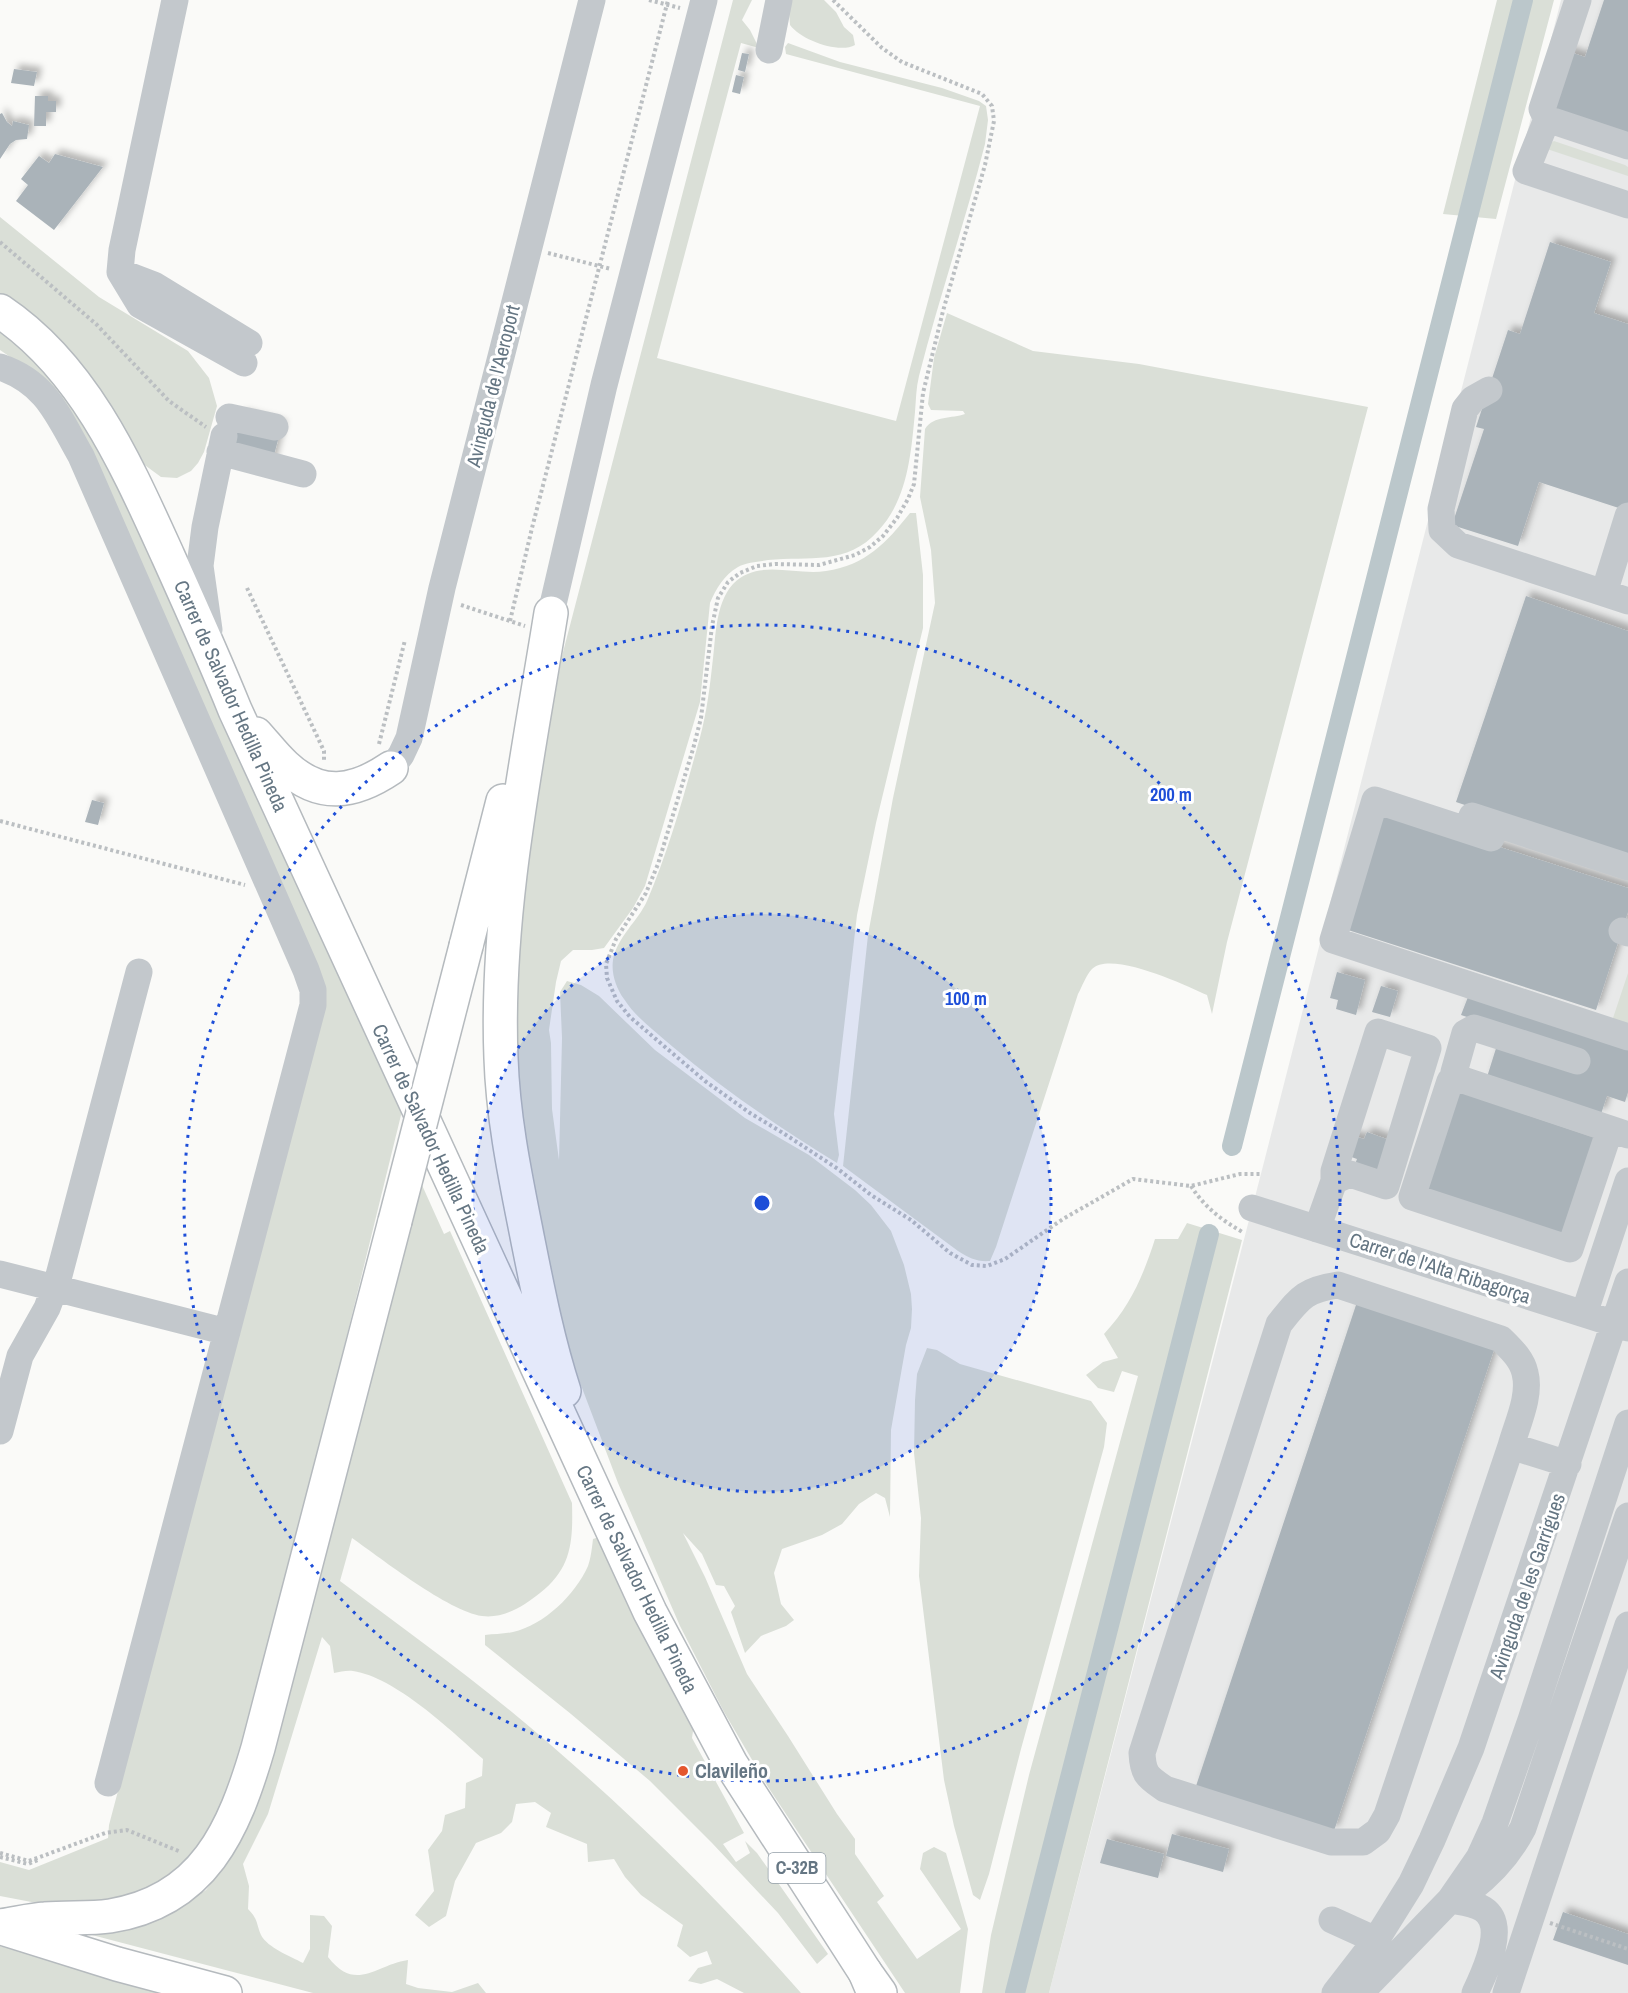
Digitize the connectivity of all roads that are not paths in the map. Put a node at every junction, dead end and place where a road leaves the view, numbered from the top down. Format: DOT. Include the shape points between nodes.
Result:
graph roads {
  1 [pos="175,0"];
  2 [pos="592,0"];
  3 [pos="704,0"];
  4 [pos="1578,0"];
  5 [pos="783,20"];
  6 [pos="769,50"];
  7 [pos="1547,119"];
  8 [pos="1628,146"];
  9 [pos="1628,205"];
  10 [pos="0,311"];
  11 [pos="247,353"];
  12 [pos="0,367"];
  13 [pos="1488,390"];
  14 [pos="275,427"];
  15 [pos="224,435"];
  16 [pos="303,474"];
  17 [pos="1628,516"];
  18 [pos="1530,586"];
  19 [pos="1616,597"];
  20 [pos="551,613"];
  21 [pos="1628,618"];
  22 [pos="212,652"];
  23 [pos="235,710"];
  24 [pos="391,768"];
  25 [pos="1454,810"];
  26 [pos="1628,867"];
  27 [pos="1628,883"];
  28 [pos="139,972"];
  29 [pos="1628,1037"];
  30 [pos="1577,1061"];
  31 [pos="1460,1079"];
  32 [pos="1619,1132"];
  33 [pos="1628,1181"];
  34 [pos="1333,1185"];
  35 [pos="1248,1220"];
  36 [pos="1317,1229"];
  37 [pos="0,1274"];
  38 [pos="1628,1282"];
  39 [pos="55,1288"];
  40 [pos="1584,1314"];
  41 [pos="1621,1326"];
  42 [pos="227,1332"];
  43 [pos="1628,1423"];
  44 [pos="0,1431"];
  45 [pos="1510,1446"];
  46 [pos="1568,1464"];
  47 [pos="1628,1516"];
  48 [pos="606,1518"];
  49 [pos="1628,1625"];
  50 [pos="108,1783"];
  51 [pos="1450,1900"];
  52 [pos="1332,1920"];
  53 [pos="0,1927"];
  54 [pos="1376,1940"];
  55 [pos="873,1986"];
  56 [pos="225,1993"];
  57 [pos="1335,1993"];
  58 [pos="1360,1993"];
  59 [pos="1475,1993"];
  60 [pos="1506,1993"];
  1 -- 11 [label="street" via="120,272 154,285"];
  2 -- 24 [label="street, Avinguda de l'Aeroport" via="442,588 411,729"];
  3 -- 20 [label="street" via="604,385"];
  4 -- 7 [label="street" via="1542,109"];
  5 -- 6 [label="street"];
  7 -- 8 [label="street"];
  7 -- 9 [label="street" via="1526,171"];
  10 -- 22 [label="main road, Carrer de Salvador Hedilla Pineda" via="38,341 85,397 144,504"];
  12 -- 42 [label="street" via="22,376 40,391 81,456 312,985 313,1005"];
  13 -- 19 [label="street" via="1465,409 1441,509 1442,530 1458,545"];
  14 -- 15 [label="street"];
  15 -- 16 [label="street"];
  15 -- 22 [label="street" via="200,566"];
  17 -- 19 [label="street"];
  18 -- 21 [label="street"];
  20 -- 48 [label="main road" via="506,914 501,1058 509,1146 534,1274 557,1371"];
  20 -- 53 [label="main road, bridge" via="244,1794 217,1849 184,1884 163,1897 111,1916 44,1919"];
  22 -- 23 [label="main road, Carrer de Salvador Hedilla Pineda"];
  23 -- 24 [label="main road" via="284,766 314,784 340,790 355,787"];
  23 -- 48 [label="main road, Carrer de Salvador Hedilla Pineda"];
  25 -- 26 [label="street"];
  27 -- 29 [label="street" via="1375,800 1333,940"];
  28 -- 39 [label="street"];
  30 -- 31 [label="street" via="1474,1028 1465,1033 1454,1072"];
  31 -- 32 [label="street"];
  31 -- 32 [label="street" via="1450,1081 1412,1197 1570,1249"];
  33 -- 40 [label="street"];
  34 -- 34 [label="street" via="1350,1174 1386,1186 1428,1048 1378,1032"];
  34 -- 36 [label="street"];
  35 -- 36 [label="street, Carrer de l'Alta Ribagorça"];
  36 -- 40 [label="street, Carrer de l'Alta Ribagorça"];
  37 -- 39 [label="street"];
  38 -- 41 [label="street, Avinguda de les Garrigues"];
  39 -- 42 [label="street"];
  39 -- 44 [label="street" via="20,1356"];
  40 -- 41 [label="street, Carrer de l'Alta Ribagorça"];
  41 -- 46 [label="street, Avinguda de les Garrigues"];
  42 -- 50 [label="street"];
  43 -- 51 [label="street" via="1495,1823 1479,1858"];
  45 -- 45 [label="street" via="1526,1393 1525,1373 1516,1354 1501,1339 1338,1285 1315,1288 1296,1302 1279,1324 1142,1753 1143,1768 1150,1778 1165,1789 1330,1842 1363,1842 1378,1831 1387,1815"];
  45 -- 46 [label="street"];
  46 -- 54 [label="street, Avinguda de les Garrigues" via="1471,1748 1432,1840"];
  47 -- 51 [label="street" via="1524,1828 1490,1875"];
  48 -- 55 [label="main road, Carrer de Salvador Hedilla Pineda / C-32B" via="650,1612 731,1764"];
  49 -- 60 [label="street"];
  51 -- 58 [label="street"];
  51 -- 59 [label="street" via="1482,1908 1494,1923 1494,1941"];
  52 -- 54 [label="street"];
  53 -- 56 [label="main road"];
  54 -- 57 [label="street, Avinguda de les Garrigues"];
}
